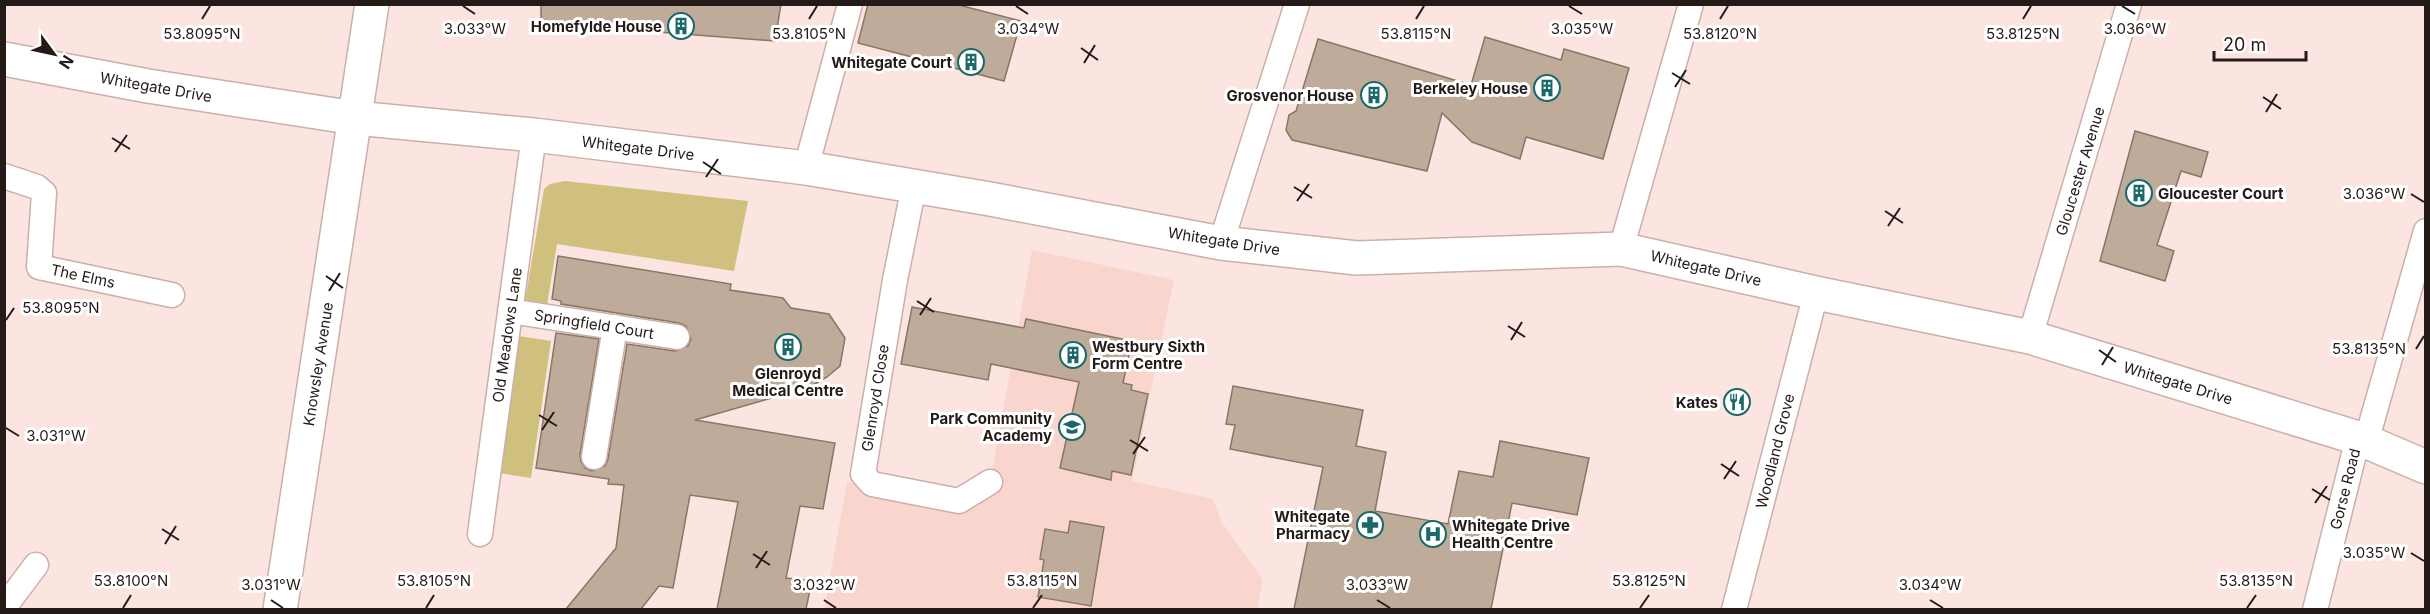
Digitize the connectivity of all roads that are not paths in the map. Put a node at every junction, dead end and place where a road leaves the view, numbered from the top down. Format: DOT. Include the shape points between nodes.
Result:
graph roads {
  1 [pos="372,4"];
  2 [pos="850,4"];
  3 [pos="1297,4"];
  4 [pos="1691,4"];
  5 [pos="2128,4"];
  6 [pos="4,59"];
  7 [pos="355,118"];
  8 [pos="534,135"];
  9 [pos="806,168"];
  10 [pos="4,176"];
  11 [pos="914,186"];
  12 [pos="2426,231"];
  13 [pos="1221,243"];
  14 [pos="1621,249"];
  15 [pos="1816,293"];
  16 [pos="172,295"];
  17 [pos="510,311"];
  18 [pos="615,327"];
  19 [pos="677,337"];
  20 [pos="2030,337"];
  21 [pos="2362,440"];
  22 [pos="594,457"];
  23 [pos="2426,468"];
  24 [pos="990,482"];
  25 [pos="480,534"];
  26 [pos="36,565"];
  27 [pos="5,606"];
  28 [pos="280,609"];
  29 [pos="1734,609"];
  30 [pos="2315,609"];
  1 -- 7 [label="main road, Knowsley Avenue"];
  2 -- 9 [label="street"];
  3 -- 13 [label="street"];
  4 -- 14 [label="street"];
  5 -- 20 [label="street, Gloucester Avenue"];
  6 -- 7 [label="main road, Whitegate Drive"];
  7 -- 8 [label="main road, Whitegate Drive"];
  7 -- 28 [label="main road, Knowsley Avenue"];
  8 -- 9 [label="main road, Whitegate Drive"];
  8 -- 17 [label="street, Old Meadows Lane"];
  9 -- 11 [label="main road, Whitegate Drive"];
  10 -- 16 [label="street, The Elms" via="38,187 44,194 39,267"];
  11 -- 13 [label="main road, Whitegate Drive"];
  11 -- 24 [label="street, Glenroyd Close" via="863,474 872,484 959,501"];
  12 -- 21 [label="street, Gorse Road"];
  13 -- 14 [label="main road, Whitegate Drive" via="1357,258"];
  14 -- 15 [label="main road, Whitegate Drive"];
  15 -- 20 [label="main road, Whitegate Drive"];
  15 -- 29 [label="street, Woodland Grove"];
  17 -- 18 [label="street, Springfield Court"];
  17 -- 25 [label="street, Old Meadows Lane"];
  18 -- 19 [label="street, Springfield Court"];
  18 -- 22 [label="street"];
  20 -- 21 [label="main road, Whitegate Drive"];
  21 -- 23 [label="main road, Whitegate Drive"];
  21 -- 30 [label="street, Gorse Road"];
  26 -- 27 [label="street"];
}
